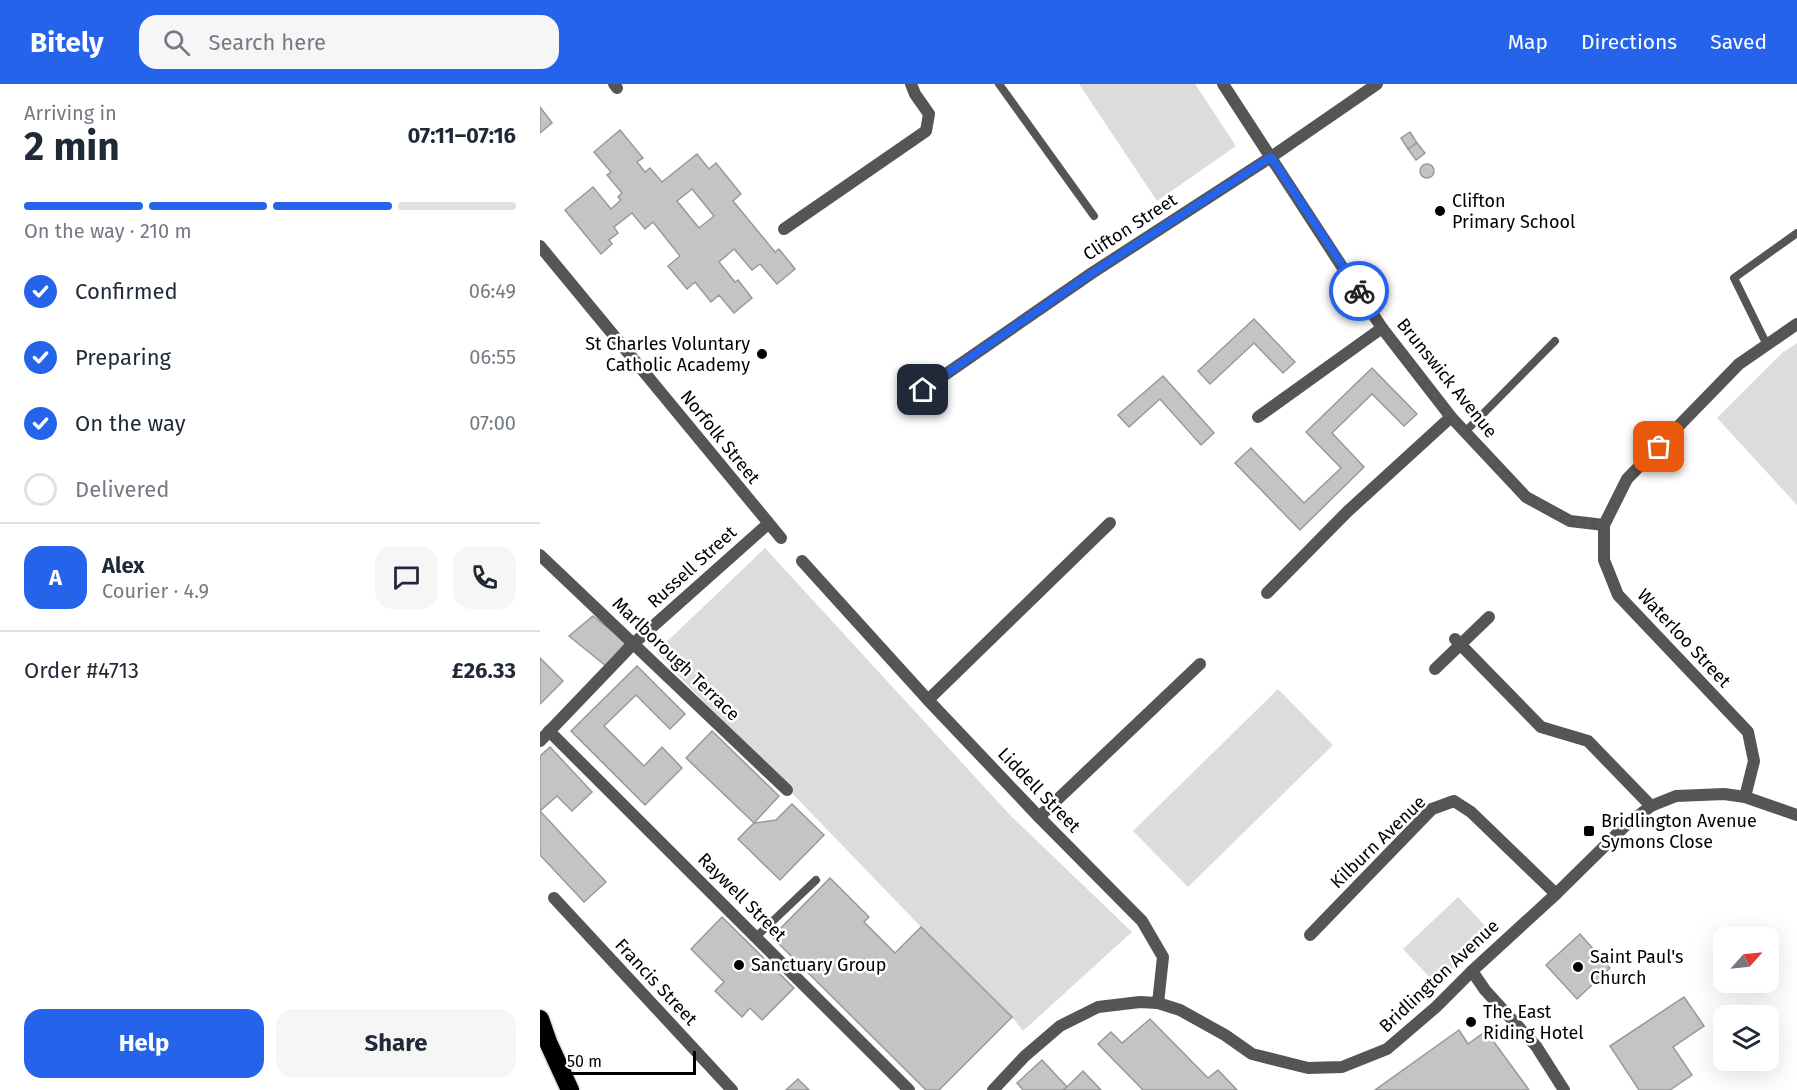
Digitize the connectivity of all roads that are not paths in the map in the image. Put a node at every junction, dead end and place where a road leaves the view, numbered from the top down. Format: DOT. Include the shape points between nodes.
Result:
graph roads {
  1 [pos="911,84"];
  2 [pos="999,84"];
  3 [pos="1223,84"];
  4 [pos="1377,84"];
  5 [pos="1271,157"];
  6 [pos="1094,216"];
  7 [pos="784,229"];
  8 [pos="1797,233"];
  9 [pos="540,246"];
  10 [pos="1797,324"];
  11 [pos="1382,328"];
  12 [pos="1555,340"];
  13 [pos="1767,345"];
  14 [pos="904,404"];
  15 [pos="1258,417"];
  16 [pos="1451,417"];
  17 [pos="1465,432"];
  18 [pos="1110,523"];
  19 [pos="768,524"];
  20 [pos="1604,525"];
  21 [pos="781,538"];
  22 [pos="540,555"];
  23 [pos="802,561"];
  24 [pos="1268,594"];
  25 [pos="1489,617"];
  26 [pos="1458,642"];
  27 [pos="633,644"];
  28 [pos="1200,664"];
  29 [pos="1436,669"];
  30 [pos="928,700"];
  31 [pos="549,730"];
  32 [pos="540,741"];
  33 [pos="787,790"];
  34 [pos="1745,797"];
  35 [pos="1651,806"];
  36 [pos="1797,815"];
  37 [pos="1039,817"];
  38 [pos="816,880"];
  39 [pos="1556,894"];
  40 [pos="554,898"];
  41 [pos="1310,935"];
  42 [pos="756,937"];
  43 [pos="1472,971"];
  44 [pos="1158,1003"];
  45 [pos="540,1019"];
  46 [pos="544,1046"];
  47 [pos="570,1090"];
  48 [pos="732,1090"];
  49 [pos="909,1090"];
  50 [pos="993,1090"];
  51 [pos="1563,1090"];
  1 -- 7 [label="street" via="929,114 926,131"];
  2 -- 6 [label="lane"];
  3 -- 5 [label="street, Brunswick Avenue"];
  4 -- 5 [label="street, Clifton Street"];
  5 -- 11 [label="street, Brunswick Avenue"];
  5 -- 14 [label="street, Clifton Street" via="1092,273"];
  8 -- 13 [label="lane" via="1734,278"];
  9 -- 19 [label="street, Norfolk Street"];
  10 -- 13 [label="street, Waterloo Street"];
  11 -- 15 [label="street"];
  11 -- 16 [label="street, Brunswick Avenue"];
  12 -- 17 [label="lane"];
  13 -- 20 [label="street, Waterloo Street" via="1739,364 1627,479"];
  16 -- 17 [label="street, Brunswick Avenue"];
  16 -- 24 [label="street" via="1347,512"];
  17 -- 20 [label="street, Brunswick Avenue" via="1526,497 1570,522"];
  18 -- 30 [label="street"];
  19 -- 21 [label="street, Norfolk Street"];
  19 -- 27 [label="street, Russell Street"];
  20 -- 34 [label="street, Waterloo Street" via="1604,560 1618,595 1749,732 1754,761"];
  22 -- 27 [label="street, Marlborough Terrace"];
  23 -- 30 [label="street, Liddell Street"];
  25 -- 26 [label="street"];
  26 -- 29 [label="street"];
  26 -- 35 [label="street" via="1541,727 1588,741"];
  27 -- 31 [label="street, Russell Street"];
  27 -- 33 [label="street, Marlborough Terrace"];
  28 -- 37 [label="street"];
  30 -- 37 [label="street, Liddell Street"];
  31 -- 32 [label="street, Russell Street"];
  31 -- 42 [label="street, Raywell Street"];
  34 -- 35 [label="street, Bridlington Avenue" via="1676,796"];
  34 -- 36 [label="street, Bridlington Avenue"];
  35 -- 39 [label="street, Bridlington Avenue"];
  37 -- 44 [label="street, Liddell Street" via="1142,921 1162,957"];
  38 -- 42 [label="lane"];
  39 -- 41 [label="street, Kilburn Avenue" via="1471,812 1454,801 1432,809"];
  39 -- 43 [label="street, Bridlington Avenue"];
  40 -- 48 [label="street, Francis Street"];
  42 -- 49 [label="street, Raywell Street"];
  43 -- 44 [label="street, Bridlington Avenue" via="1387,1049 1342,1067 1308,1068 1252,1054 1180,1010"];
  43 -- 51 [label="street" via="1536,1046"];
  44 -- 50 [label="street, Bridlington Avenue" via="1098,1007 1060,1026"];
  45 -- 46 [label="highway"];
  46 -- 47 [label="highway"];
}
